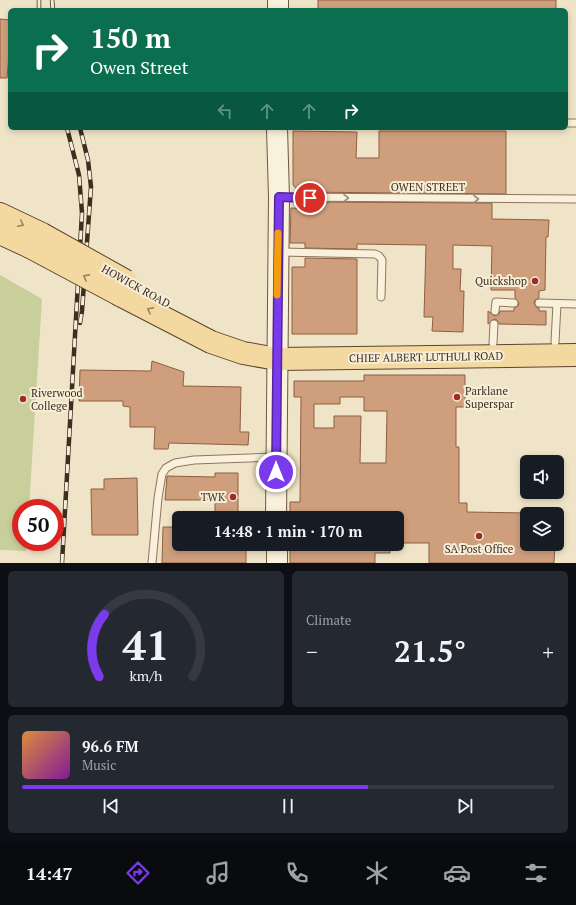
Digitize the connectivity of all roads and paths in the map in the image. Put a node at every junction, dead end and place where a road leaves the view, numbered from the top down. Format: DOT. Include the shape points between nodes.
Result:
graph roads {
  1 [pos="277,130"];
  2 [pos="279,197"];
  3 [pos="576,199"];
  4 [pos="0,214"];
  5 [pos="0,232"];
  6 [pos="36,241"];
  7 [pos="278,252"];
  8 [pos="381,297"];
  9 [pos="514,303"];
  10 [pos="539,303"];
  11 [pos="557,304"];
  12 [pos="576,304"];
  13 [pos="495,311"];
  14 [pos="566,342"];
  15 [pos="277,352"];
  16 [pos="576,355"];
  17 [pos="276,457"];
  18 [pos="276,511"];
  19 [pos="276,551"];
  20 [pos="152,563"];
  21 [pos="277,563"];
  1 -- 2 [label="main road"];
  2 -- 3 [label="lane, OWEN STREET, one-way"];
  2 -- 7 [label="main road"];
  4 -- 6 [label="main road, HOWICK ROAD, one-way"];
  5 -- 6 [label="main road, HOWICK ROAD"];
  6 -- 15 [label="main road, HOWICK ROAD, bridge" via="123,288 211,342 242,353"];
  7 -- 8 [label="lane" via="375,254 382,260"];
  7 -- 15 [label="main road"];
  9 -- 13 [label="lane" via="496,302"];
  10 -- 11 [label="lane"];
  11 -- 12 [label="lane"];
  11 -- 14 [label="lane"];
  14 -- 15 [label="main road, CHIEF ALBERT LUTHULI ROAD" via="493,334"];
  15 -- 16 [label="main road, CHIEF ALBERT LUTHULI ROAD"];
  15 -- 17 [label="main road"];
  17 -- 18 [label="main road"];
  17 -- 20 [label="lane" via="194,460 175,463 166,468 162,474 158,498"];
  19 -- 21 [label="main road"];
}
